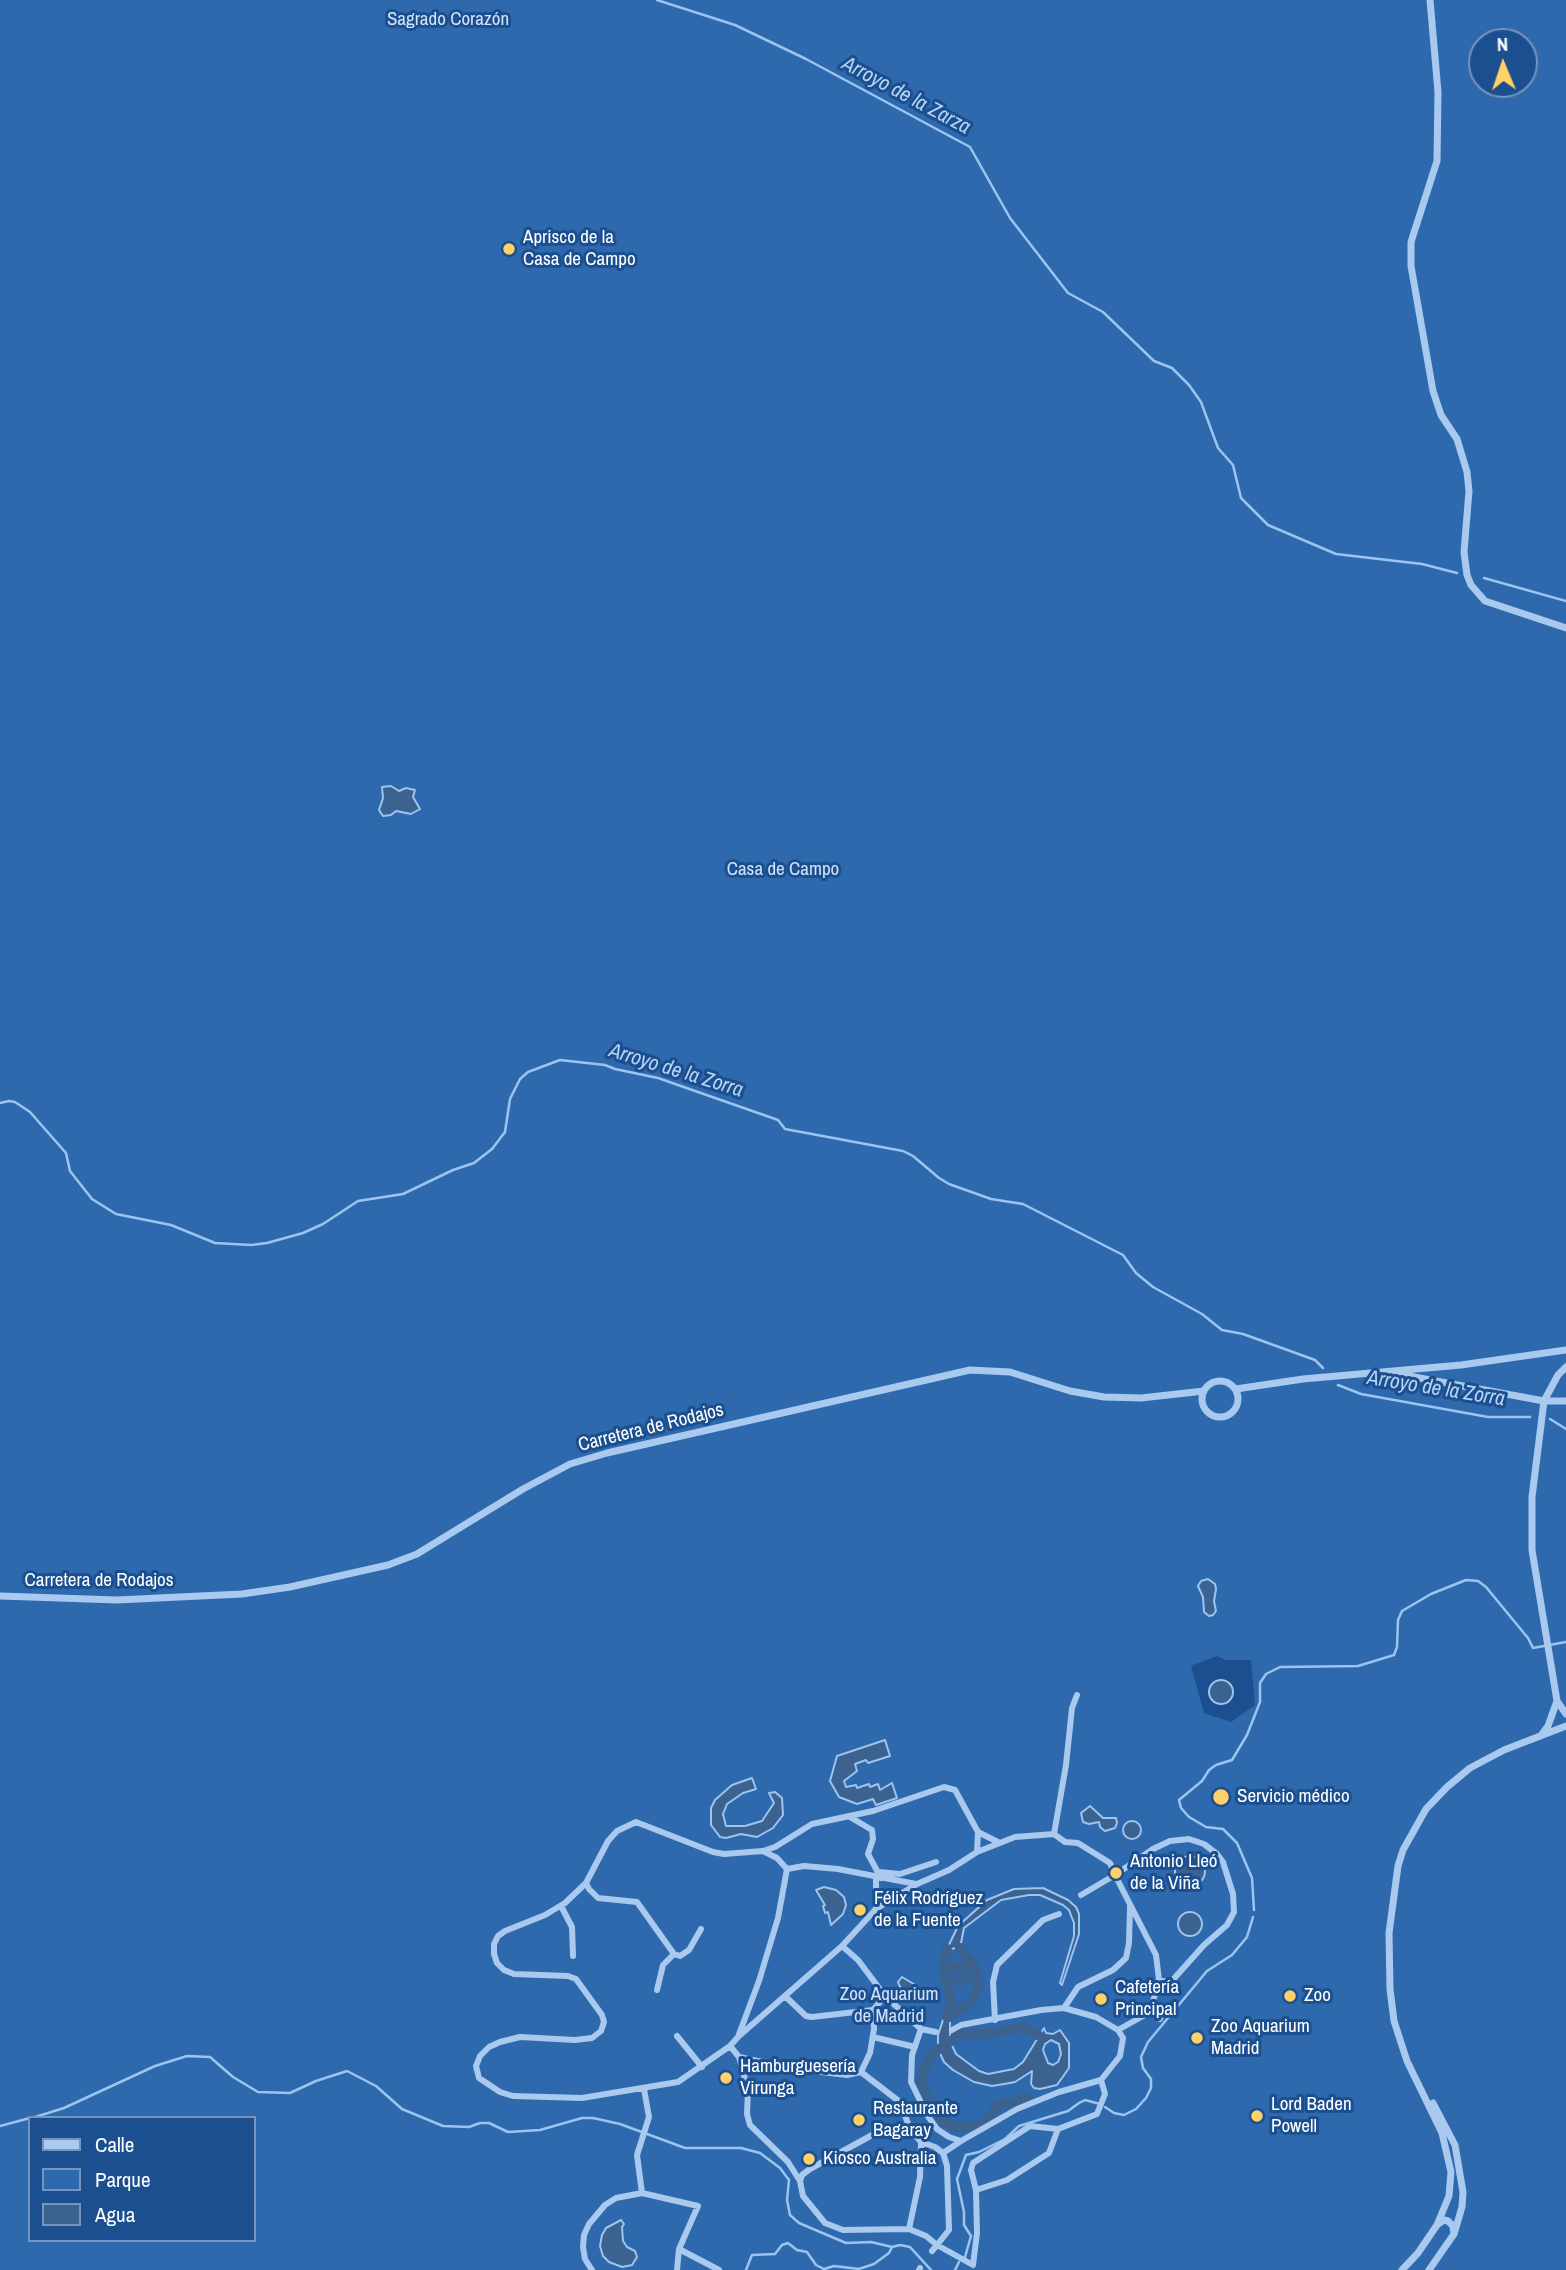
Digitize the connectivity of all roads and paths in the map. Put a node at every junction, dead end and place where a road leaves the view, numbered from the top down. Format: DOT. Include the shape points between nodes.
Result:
graph roads {
  1 [pos="1430,0"];
  2 [pos="1566,628"];
  3 [pos="1566,1350"];
  4 [pos="1566,1367"];
  5 [pos="1387,1372"];
  6 [pos="1236,1389"];
  7 [pos="1204,1391"];
  8 [pos="1544,1401"];
  9 [pos="1566,1401"];
  10 [pos="0,1596"];
  11 [pos="1077,1695"];
  12 [pos="1556,1704"];
  13 [pos="1566,1714"];
  14 [pos="1565,1726"];
  15 [pos="1539,1737"];
  16 [pos="848,1816"];
  17 [pos="978,1832"];
  18 [pos="1054,1834"];
  19 [pos="999,1842"];
  20 [pos="763,1851"];
  21 [pos="977,1852"];
  22 [pos="936,1862"];
  23 [pos="787,1869"];
  24 [pos="1115,1875"];
  25 [pos="878,1876"];
  26 [pos="586,1883"];
  27 [pos="916,1884"];
  28 [pos="1081,1895"];
  29 [pos="561,1906"];
  30 [pos="1130,1906"];
  31 [pos="876,1909"];
  32 [pos="1059,1914"];
  33 [pos="701,1929"];
  34 [pos="842,1946"];
  35 [pos="674,1954"];
  36 [pos="573,1956"];
  37 [pos="573,1968"];
  38 [pos="576,1979"];
  39 [pos="1159,1980"];
  40 [pos="657,1990"];
  41 [pos="886,1996"];
  42 [pos="786,1997"];
  43 [pos="1064,2008"];
  44 [pos="873,2010"];
  45 [pos="1150,2012"];
  46 [pos="1160,2019"];
  47 [pos="995,2020"];
  48 [pos="921,2029"];
  49 [pos="1118,2030"];
  50 [pos="952,2031"];
  51 [pos="936,2032"];
  52 [pos="677,2036"];
  53 [pos="738,2037"];
  54 [pos="873,2037"];
  55 [pos="730,2046"];
  56 [pos="915,2047"];
  57 [pos="739,2057"];
  58 [pos="702,2067"];
  59 [pos="861,2072"];
  60 [pos="1101,2080"];
  61 [pos="1419,2082"];
  62 [pos="644,2089"];
  63 [pos="910,2129"];
  64 [pos="1058,2129"];
  65 [pos="961,2141"];
  66 [pos="920,2142"];
  67 [pos="943,2153"];
  68 [pos="800,2181"];
  69 [pos="976,2190"];
  70 [pos="642,2193"];
  71 [pos="1437,2225"];
  72 [pos="909,2228"];
  73 [pos="1454,2234"];
  74 [pos="934,2248"];
  75 [pos="679,2249"];
  76 [pos="592,2270"];
  77 [pos="677,2270"];
  78 [pos="719,2270"];
  79 [pos="1402,2270"];
  80 [pos="1429,2270"];
  1 -- 2 [label="street" via="1438,92 1437,160 1411,242 1411,266 1433,391 1441,415 1457,439 1467,472 1467,575 1485,601"];
  3 -- 5 [label="street"];
  4 -- 8 [label="street"];
  5 -- 6 [label="street"];
  5 -- 8 [label="street"];
  6 -- 7 [label="street" via="1216,1381"];
  6 -- 7 [label="street" via="1235,1408 1222,1417 1206,1409"];
  7 -- 10 [label="street, Carretera de Rodajos" via="1104,1398 1010,1372 970,1370 570,1464 417,1554 388,1565 242,1594 117,1600"];
  8 -- 9 [label="street"];
  8 -- 12 [label="street" via="1532,1549"];
  11 -- 18 [label="street"];
  12 -- 13 [label="street"];
  12 -- 14 [label="street" via="1559,1723"];
  12 -- 15 [label="street"];
  14 -- 15 [label="street"];
  15 -- 61 [label="street" via="1454,1780 1426,1809 1403,1850 1389,1933 1390,1989 1398,2040"];
  16 -- 17 [label="street" via="944,1787 955,1790"];
  16 -- 20 [label="street" via="812,1824"];
  16 -- 25 [label="street" via="872,1830 868,1854"];
  17 -- 19 [label="street"];
  17 -- 21 [label="street"];
  18 -- 19 [label="street"];
  18 -- 24 [label="street" via="1110,1863"];
  19 -- 21 [label="street"];
  20 -- 23 [label="street"];
  20 -- 26 [label="street" via="713,1852 636,1822 617,1831"];
  21 -- 27 [label="street"];
  22 -- 25 [label="street"];
  23 -- 25 [label="street" via="804,1866"];
  23 -- 53 [label="street" via="778,1918"];
  24 -- 28 [label="street"];
  24 -- 30 [label="street"];
  24 -- 39 [label="street" via="1170,1841 1189,1839 1204,1844 1223,1862 1233,1894 1234,1912 1227,1925 1170,1983"];
  25 -- 27 [label="street"];
  25 -- 31 [label="street"];
  26 -- 29 [label="street"];
  26 -- 35 [label="street" via="598,1898 637,1902"];
  27 -- 31 [label="street"];
  29 -- 36 [label="street" via="572,1927"];
  29 -- 38 [label="street" via="498,1936 494,1954 503,1970 514,1974"];
  30 -- 39 [label="street" via="1156,1955"];
  30 -- 43 [label="street" via="1126,1958 1113,1970 1078,1987"];
  31 -- 34 [label="street"];
  32 -- 47 [label="street" via="1043,1920 997,1965"];
  33 -- 35 [label="street" via="690,1950"];
  34 -- 41 [label="street"];
  34 -- 42 [label="street"];
  35 -- 40 [label="street" via="663,1965"];
  37 -- 38 [label="street"];
  38 -- 62 [label="street" via="602,2015 601,2031 583,2039 520,2037 500,2042 480,2056 476,2066 480,2078 513,2096 582,2098"];
  39 -- 45 [label="street"];
  41 -- 44 [label="street"];
  41 -- 48 [label="street"];
  42 -- 44 [label="street" via="809,2017"];
  42 -- 53 [label="street"];
  43 -- 47 [label="street"];
  43 -- 49 [label="street" via="1096,2017"];
  44 -- 54 [label="street"];
  45 -- 46 [label="street"];
  45 -- 49 [label="street"];
  47 -- 50 [label="street" via="961,2025"];
  48 -- 51 [label="street"];
  48 -- 56 [label="street"];
  49 -- 60 [label="street" via="1124,2038 1121,2056"];
  52 -- 58 [label="street"];
  53 -- 55 [label="street"];
  54 -- 56 [label="street"];
  54 -- 59 [label="street"];
  55 -- 57 [label="street"];
  55 -- 58 [label="street"];
  56 -- 65 [label="street" via="910,2068 917,2096 937,2129"];
  57 -- 59 [label="street" via="830,2074"];
  57 -- 68 [label="street" via="748,2090 750,2125 788,2162"];
  58 -- 62 [label="street" via="678,2082"];
  59 -- 63 [label="street" via="900,2102"];
  60 -- 64 [label="street" via="1105,2094 1097,2114"];
  60 -- 65 [label="street" via="1017,2109"];
  61 -- 71 [label="street" via="1442,2133 1451,2172 1449,2196"];
  61 -- 73 [label="street" via="1455,2146 1463,2192"];
  62 -- 70 [label="street" via="649,2117 637,2155"];
  63 -- 66 [label="street"];
  63 -- 68 [label="street" via="874,2134 810,2169"];
  64 -- 69 [label="street" via="1049,2153 1007,2180"];
  64 -- 69 [label="street" via="1030,2126 973,2163"];
  65 -- 67 [label="street"];
  66 -- 67 [label="street"];
  66 -- 72 [label="street" via="920,2177"];
  67 -- 74 [label="street" via="949,2230"];
  68 -- 72 [label="street" via="803,2196 825,2222 844,2231"];
  69 -- 74 [label="street" via="973,2265"];
  70 -- 75 [label="street" via="698,2206"];
  70 -- 76 [label="street" via="616,2198 589,2224 583,2247"];
  71 -- 73 [label="street" via="1448,2221"];
  71 -- 79 [label="street"];
  72 -- 74 [label="street" via="926,2236"];
  73 -- 80 [label="street"];
  75 -- 77 [label="street"];
  75 -- 78 [label="street"];
}
